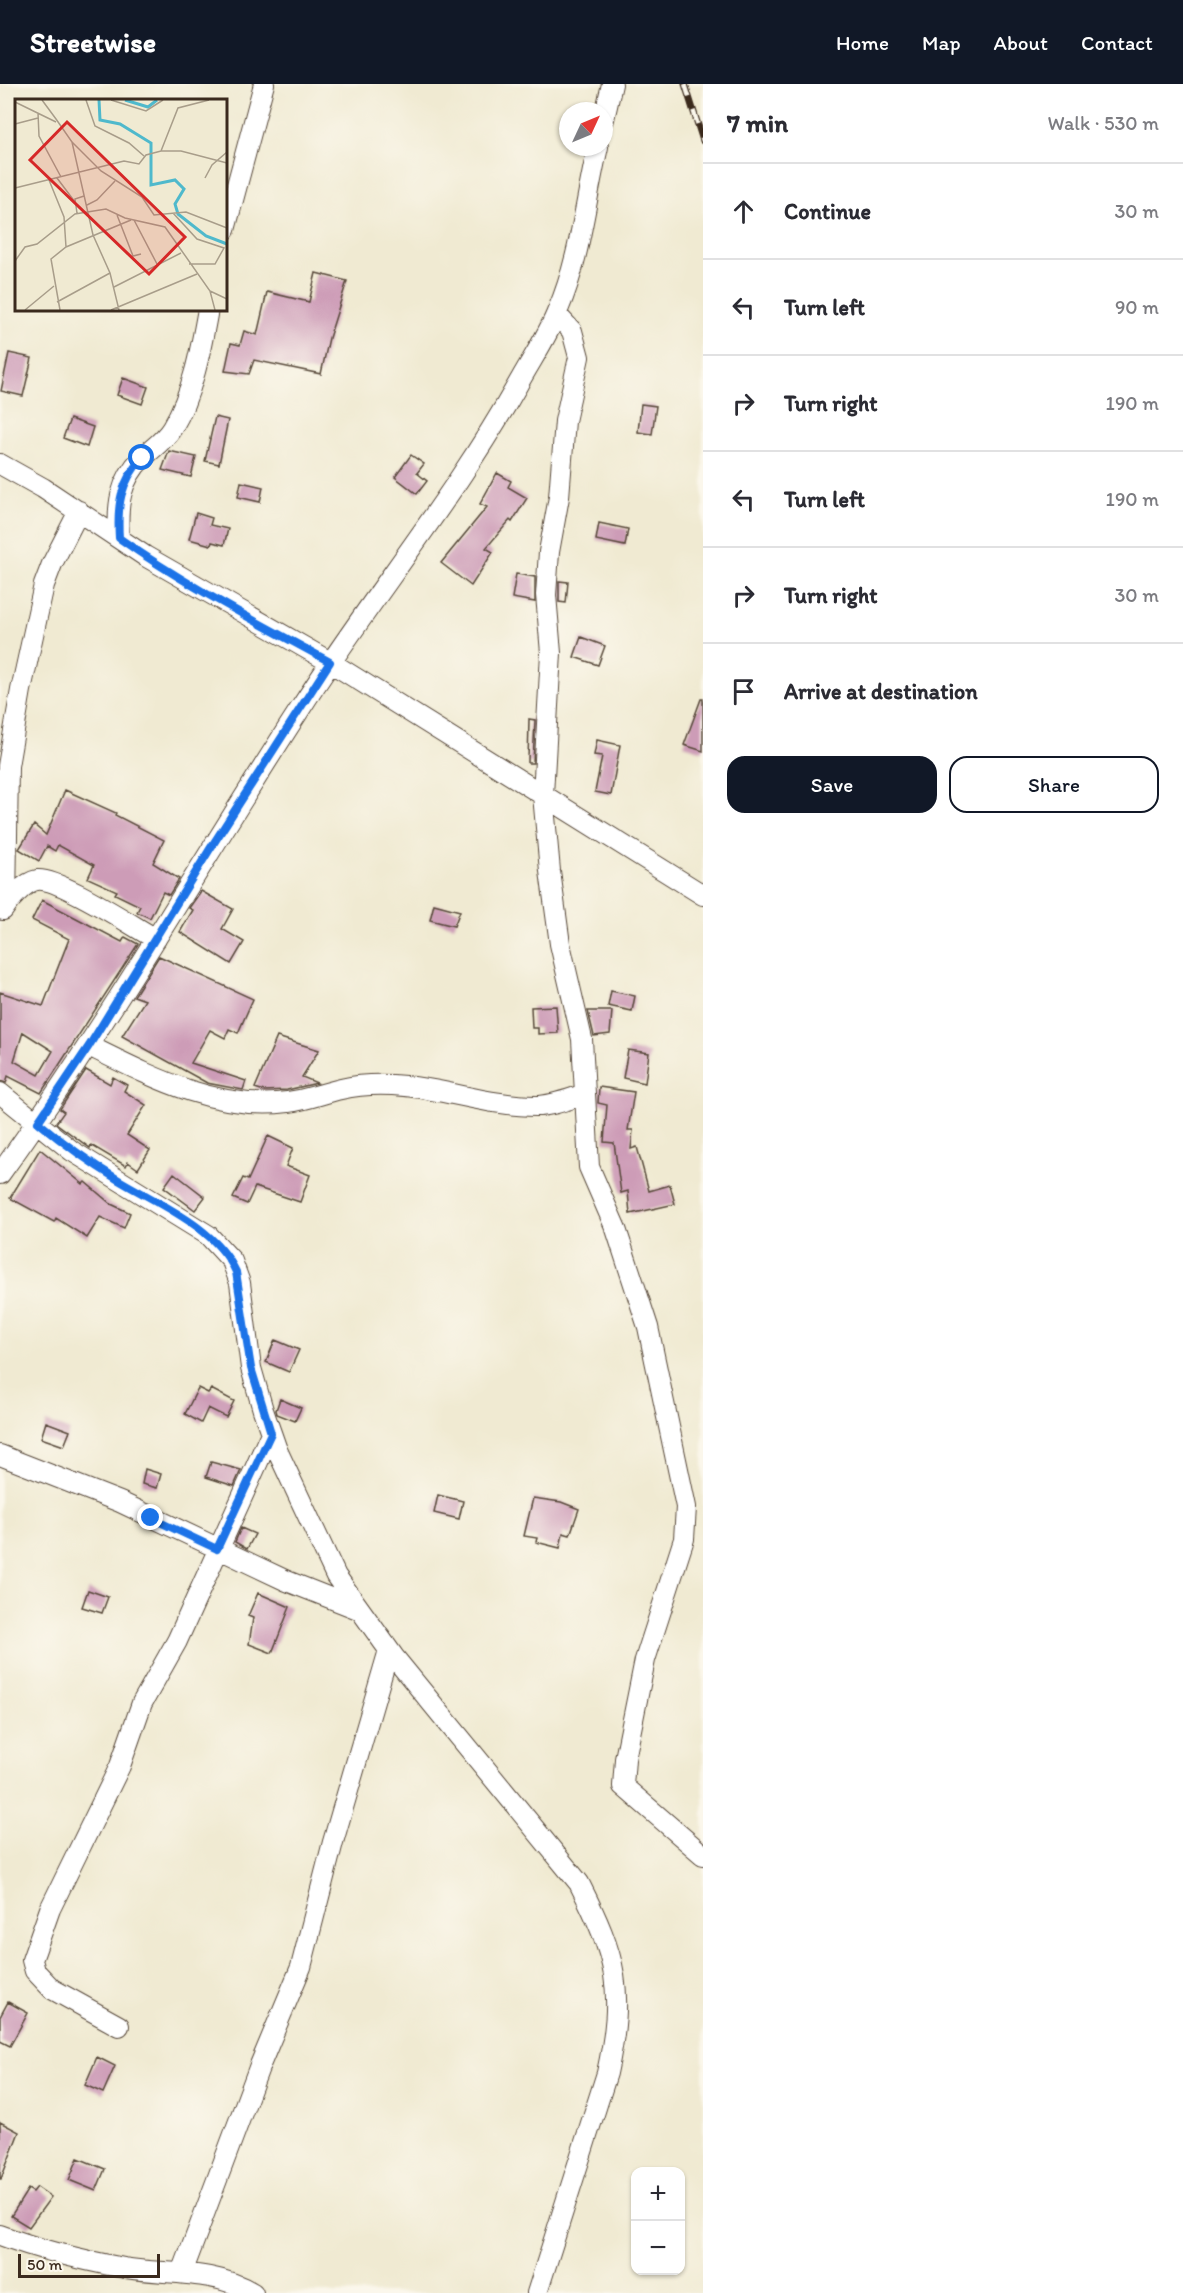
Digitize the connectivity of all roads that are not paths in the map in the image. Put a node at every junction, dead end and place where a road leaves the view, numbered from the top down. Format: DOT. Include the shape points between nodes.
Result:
graph roads {
  1 [pos="264,84"];
  2 [pos="612,84"];
  3 [pos="608,102"];
  4 [pos="596,156"];
  5 [pos="226,226"];
  6 [pos="208,310"];
  7 [pos="557,315"];
  8 [pos="0,464"];
  9 [pos="79,512"];
  10 [pos="119,538"];
  11 [pos="330,662"];
  12 [pos="543,795"];
  13 [pos="703,895"];
  14 [pos="2,906"];
  15 [pos="156,939"];
  16 [pos="89,1046"];
  17 [pos="0,1093"];
  18 [pos="585,1094"];
  19 [pos="38,1122"];
  20 [pos="0,1174"];
  21 [pos="271,1433"];
  22 [pos="0,1455"];
  23 [pos="217,1549"];
  24 [pos="358,1609"];
  25 [pos="389,1650"];
  26 [pos="703,1855"];
  27 [pos="119,2026"];
  28 [pos="0,2235"];
  29 [pos="182,2272"];
  30 [pos="253,2293"];
  31 [pos="537,2293"];
  1 -- 5 [label="street"];
  2 -- 3 [label="street"];
  4 -- 7 [label="street" via="575,260"];
  6 -- 10 [label="street" via="193,372 171,429 142,458 124,484 117,513"];
  7 -- 11 [label="street" via="482,446"];
  7 -- 12 [label="street" via="572,331 579,357 565,421 559,497 549,552 546,595 551,653"];
  8 -- 9 [label="street"];
  9 -- 10 [label="street"];
  9 -- 14 [label="street" via="44,585 21,690 8,766"];
  10 -- 11 [label="street" via="254,621"];
  11 -- 12 [label="street"];
  11 -- 15 [label="street"];
  12 -- 13 [label="street"];
  12 -- 18 [label="street" via="560,944 582,1039"];
  14 -- 15 [label="street" via="29,884 41,880 83,896"];
  15 -- 16 [label="street"];
  16 -- 18 [label="street" via="149,1075 235,1103 261,1105 313,1099 339,1089 384,1085 536,1106"];
  16 -- 19 [label="street"];
  17 -- 19 [label="street"];
  18 -- 26 [label="street" via="589,1167 616,1229 648,1327 686,1507 684,1539 645,1660 623,1786"];
  19 -- 20 [label="street"];
  19 -- 21 [label="street" via="72,1151 208,1235 232,1261 240,1283 251,1368"];
  21 -- 23 [label="street"];
  21 -- 24 [label="street" via="316,1537"];
  22 -- 23 [label="street" via="120,1502"];
  23 -- 24 [label="street"];
  23 -- 27 [label="street" via="177,1641 142,1703 120,1766 50,1909 32,1960 35,1971 52,1989"];
  24 -- 25 [label="street"];
  25 -- 29 [label="street" via="301,1967"];
  25 -- 31 [label="street" via="579,1883 608,1944 615,1973 617,2007 607,2073"];
  28 -- 29 [label="street" via="32,2247 125,2268"];
  29 -- 30 [label="street"];
}
